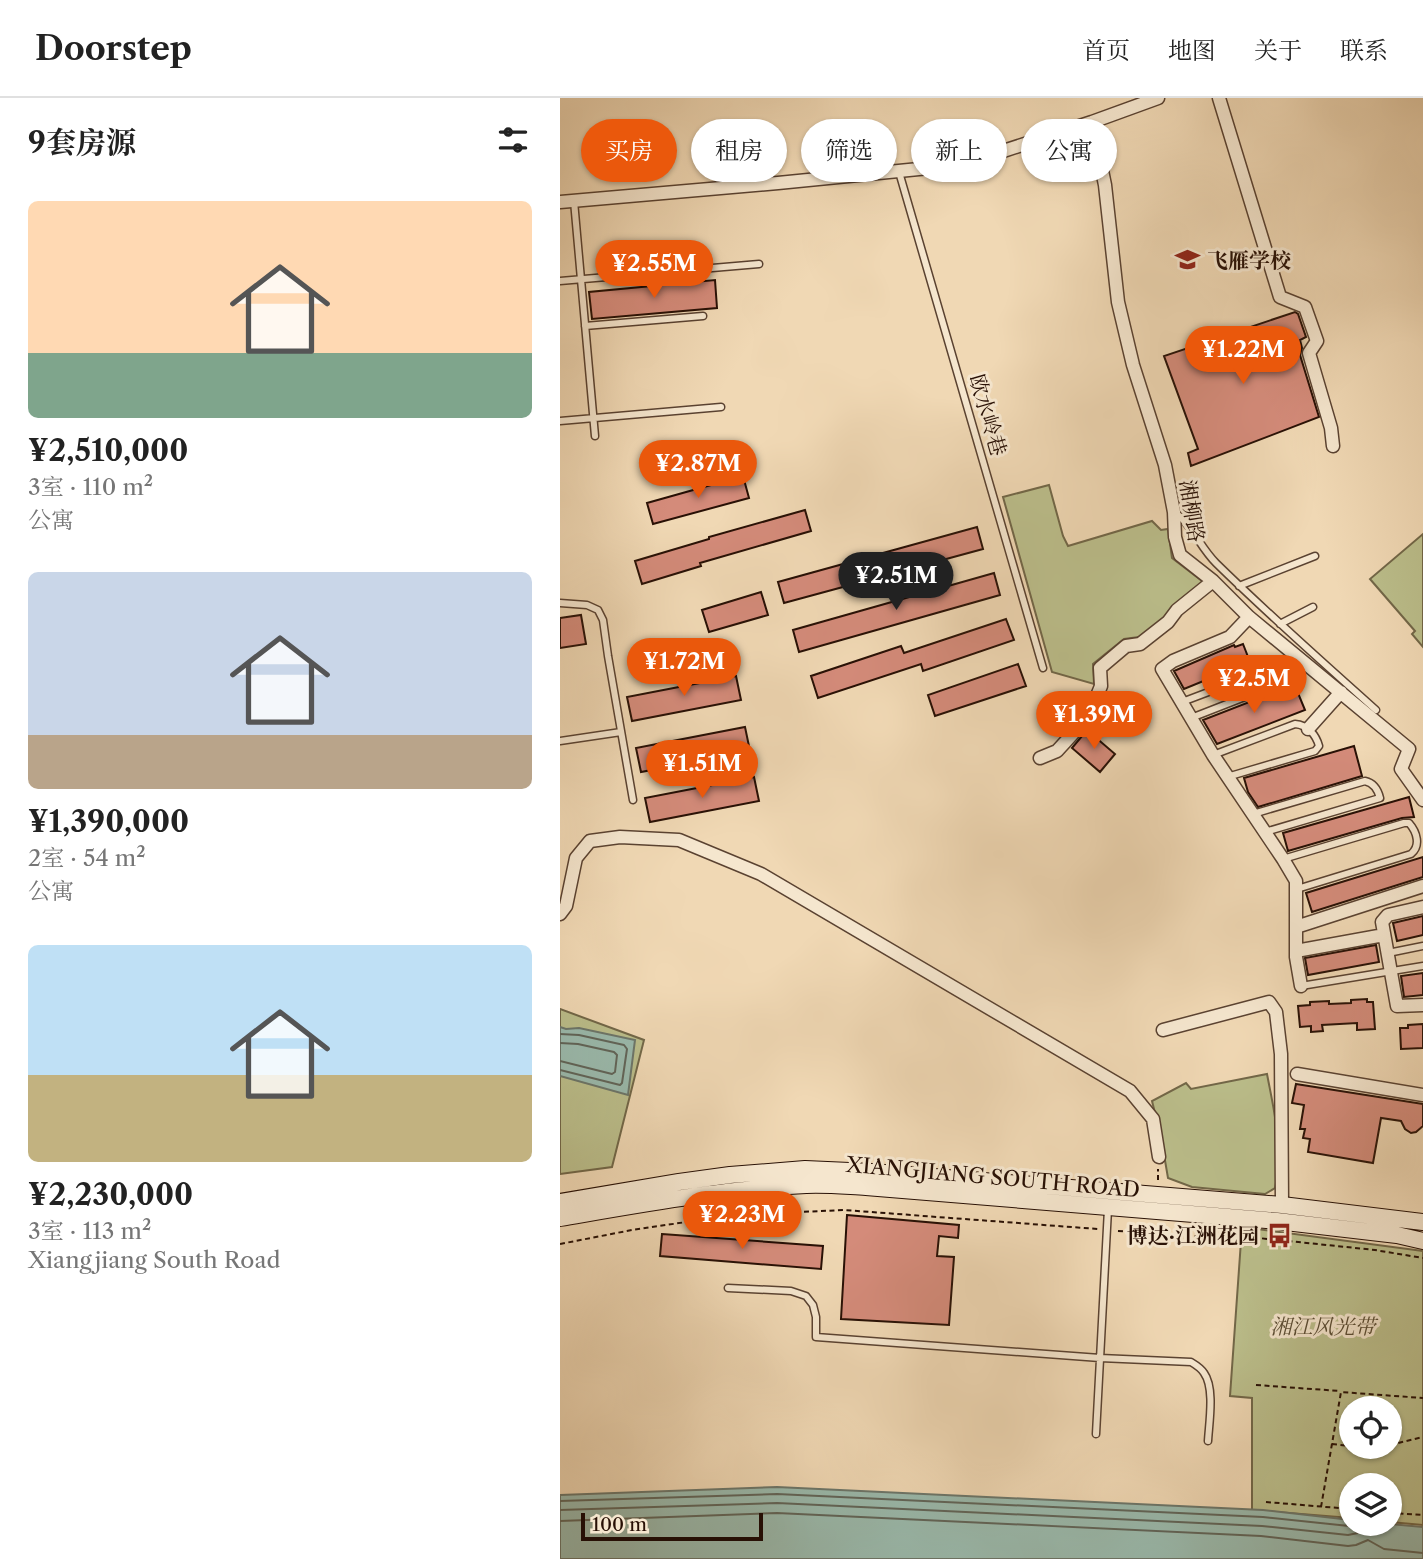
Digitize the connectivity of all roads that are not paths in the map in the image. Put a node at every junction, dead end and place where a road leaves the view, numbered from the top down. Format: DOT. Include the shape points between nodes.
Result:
graph roads {
  1 [pos="1158,98"];
  2 [pos="1219,98"];
  3 [pos="1101,119"];
  4 [pos="1021,145"];
  5 [pos="899,172"];
  6 [pos="1104,182"];
  7 [pos="574,201"];
  8 [pos="560,202"];
  9 [pos="759,264"];
  10 [pos="581,279"];
  11 [pos="560,281"];
  12 [pos="703,316"];
  13 [pos="585,326"];
  14 [pos="721,407"];
  15 [pos="593,418"];
  16 [pos="560,421"];
  17 [pos="595,436"];
  18 [pos="1334,446"];
  19 [pos="1174,512"];
  20 [pos="1315,556"];
  21 [pos="1213,581"];
  22 [pos="1240,586"];
  23 [pos="560,603"];
  24 [pos="1313,607"];
  25 [pos="1249,617"];
  26 [pos="1280,624"];
  27 [pos="1043,668"];
  28 [pos="1341,692"];
  29 [pos="1182,702"];
  30 [pos="1376,710"];
  31 [pos="1191,718"];
  32 [pos="1308,729"];
  33 [pos="621,732"];
  34 [pos="560,741"];
  35 [pos="1213,755"];
  36 [pos="1040,758"];
  37 [pos="1227,777"];
  38 [pos="633,800"];
  39 [pos="1423,800"];
  40 [pos="1253,814"];
  41 [pos="1265,832"];
  42 [pos="1283,859"];
  43 [pos="1423,886"];
  44 [pos="1296,890"];
  45 [pos="1423,907"];
  46 [pos="560,914"];
  47 [pos="1296,927"];
  48 [pos="1384,935"];
  49 [pos="1423,946"];
  50 [pos="1296,951"];
  51 [pos="1388,953"];
  52 [pos="1423,966"];
  53 [pos="1391,971"];
  54 [pos="1301,986"];
  55 [pos="1423,1005"];
  56 [pos="1163,1030"];
  57 [pos="1297,1074"];
  58 [pos="1423,1095"];
  59 [pos="1159,1157"];
  60 [pos="560,1202"];
  61 [pos="1282,1205"];
  62 [pos="1108,1207"];
  63 [pos="560,1218"];
  64 [pos="1423,1222"];
  65 [pos="1423,1241"];
  66 [pos="728,1288"];
  67 [pos="1100,1358"];
  68 [pos="1096,1434"];
  69 [pos="1208,1441"];
  1 -- 3 [label="street"];
  2 -- 18 [label="street" via="1280,297 1305,307 1317,341 1309,353"];
  4 -- 5 [label="street" via="949,166"];
  5 -- 7 [label="street"];
  5 -- 27 [label="lane, 欧水岭巷"];
  6 -- 19 [label="street, 湘柳路" via="1118,302"];
  7 -- 8 [label="street"];
  7 -- 10 [label="lane"];
  9 -- 10 [label="lane"];
  10 -- 11 [label="lane"];
  10 -- 13 [label="lane"];
  12 -- 13 [label="lane"];
  13 -- 15 [label="lane"];
  14 -- 15 [label="lane"];
  15 -- 16 [label="lane"];
  15 -- 17 [label="lane"];
  19 -- 21 [label="street, 湘柳路" via="1180,555"];
  19 -- 22 [label="lane"];
  20 -- 22 [label="lane"];
  21 -- 25 [label="street, 湘柳路"];
  21 -- 36 [label="street" via="1168,622 1140,643 1126,646 1100,668 1101,686 1078,728 1057,751"];
  22 -- 26 [label="lane"];
  23 -- 33 [label="lane" via="587,605 598,610 603,620"];
  24 -- 26 [label="lane"];
  25 -- 28 [label="street, 湘柳路"];
  25 -- 29 [label="street" via="1230,637 1162,669"];
  26 -- 30 [label="lane"];
  28 -- 32 [label="street"];
  28 -- 39 [label="street, 湘柳路" via="1409,749 1401,768"];
  29 -- 31 [label="street"];
  29 -- 31 [label="lane" via="1248,677 1258,687 1255,693"];
  31 -- 35 [label="street"];
  32 -- 35 [label="lane" via="1295,724"];
  32 -- 37 [label="lane" via="1317,739 1315,751"];
  33 -- 34 [label="lane"];
  33 -- 38 [label="lane"];
  35 -- 37 [label="street"];
  37 -- 40 [label="street"];
  40 -- 41 [label="street"];
  40 -- 41 [label="lane" via="1365,781 1378,791 1380,798"];
  41 -- 42 [label="street"];
  42 -- 44 [label="street"];
  42 -- 44 [label="lane" via="1404,823 1412,826 1417,846 1410,854"];
  43 -- 47 [label="street"];
  44 -- 47 [label="street"];
  45 -- 48 [label="street" via="1388,915 1382,922"];
  46 -- 59 [label="street" via="566,906 576,858 590,841 620,836 679,840 761,874 1130,1091 1153,1119"];
  47 -- 50 [label="street"];
  48 -- 50 [label="street"];
  48 -- 51 [label="street"];
  49 -- 51 [label="lane"];
  50 -- 54 [label="street"];
  51 -- 53 [label="street"];
  52 -- 53 [label="lane"];
  53 -- 54 [label="lane"];
  53 -- 55 [label="street" via="1397,1006"];
  56 -- 61 [label="street" via="1269,1003 1276,1012 1281,1054"];
  57 -- 58 [label="street"];
  60 -- 61 [label="main road, XIANGJIANG SOUTH ROAD" via="730,1175 806,1170"];
  61 -- 64 [label="main road, XIANGJIANG SOUTH ROAD"];
  62 -- 63 [label="main road, XIANGJIANG SOUTH ROAD" via="808,1185 682,1197"];
  62 -- 65 [label="main road, XIANGJIANG SOUTH ROAD" via="1277,1221"];
  62 -- 67 [label="lane"];
  66 -- 67 [label="lane" via="806,1296 816,1317 816,1337"];
  67 -- 68 [label="lane"];
  67 -- 69 [label="lane" via="1198,1366 1210,1385"];
}
